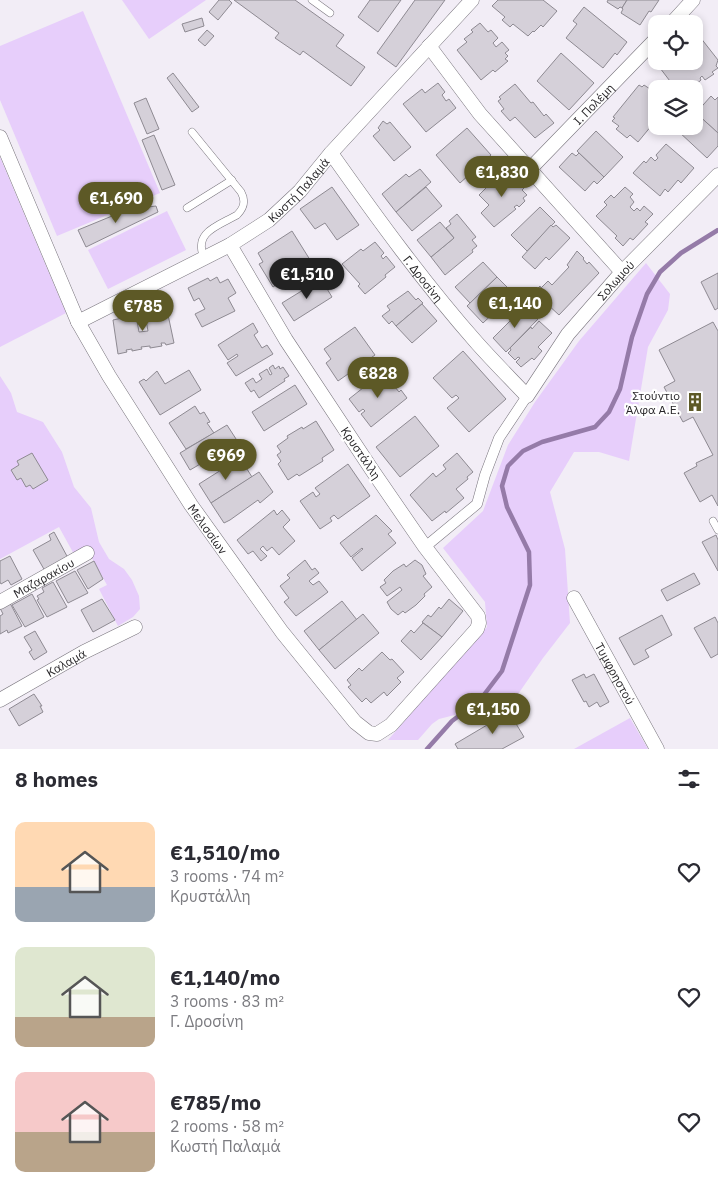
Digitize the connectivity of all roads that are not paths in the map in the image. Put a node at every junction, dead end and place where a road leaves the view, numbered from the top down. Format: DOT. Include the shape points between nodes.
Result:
graph roads {
  1 [pos="312,0"];
  2 [pos="472,0"];
  3 [pos="693,0"];
  4 [pos="330,12"];
  5 [pos="679,15"];
  6 [pos="429,46"];
  7 [pos="648,47"];
  8 [pos="192,132"];
  9 [pos="0,137"];
  10 [pos="331,153"];
  11 [pos="530,169"];
  12 [pos="718,175"];
  13 [pos="232,180"];
  14 [pos="186,208"];
  15 [pos="230,245"];
  16 [pos="204,258"];
  17 [pos="622,272"];
  18 [pos="78,322"];
  19 [pos="527,396"];
  20 [pos="713,521"];
  21 [pos="718,530"];
  22 [pos="425,547"];
  23 [pos="87,553"];
  24 [pos="574,598"];
  25 [pos="0,602"];
  26 [pos="135,627"];
  27 [pos="477,629"];
  28 [pos="0,700"];
  29 [pos="657,749"];
  1 -- 4 [label="lane"];
  2 -- 6 [label="street, Κωστή Παλαμά"];
  3 -- 5 [label="street"];
  6 -- 10 [label="street, Κωστή Παλαμά"];
  6 -- 11 [label="street" via="480,114"];
  7 -- 11 [label="street, Ι. Πολέμη"];
  8 -- 13 [label="lane"];
  9 -- 18 [label="street, Μελισσίων"];
  10 -- 15 [label="street, Κωστή Παλαμά" via="300,191 275,214"];
  10 -- 19 [label="street, Γ. Δροσίνη" via="426,282"];
  11 -- 17 [label="street"];
  12 -- 17 [label="street, Σολωμού"];
  13 -- 14 [label="lane"];
  13 -- 16 [label="lane" via="244,197 243,207 237,215 204,236 200,246"];
  15 -- 16 [label="street, Κωστή Παλαμά"];
  15 -- 22 [label="street, Κρυστάλλη" via="286,340"];
  16 -- 18 [label="street, Κωστή Παλαμά"];
  17 -- 19 [label="street, Σολωμού" via="568,334"];
  18 -- 27 [label="street, Μελισσίων" via="191,505 282,632 361,728 377,734 391,725"];
  19 -- 22 [label="street" via="499,438 484,475 477,504"];
  20 -- 21 [label="lane"];
  22 -- 27 [label="street, Κρυστάλλη" via="475,610 480,623"];
  23 -- 25 [label="street, Μαζαρακίου"];
  24 -- 29 [label="street, Τυμφρηστού"];
  26 -- 28 [label="street, Καλαμά"];
}
